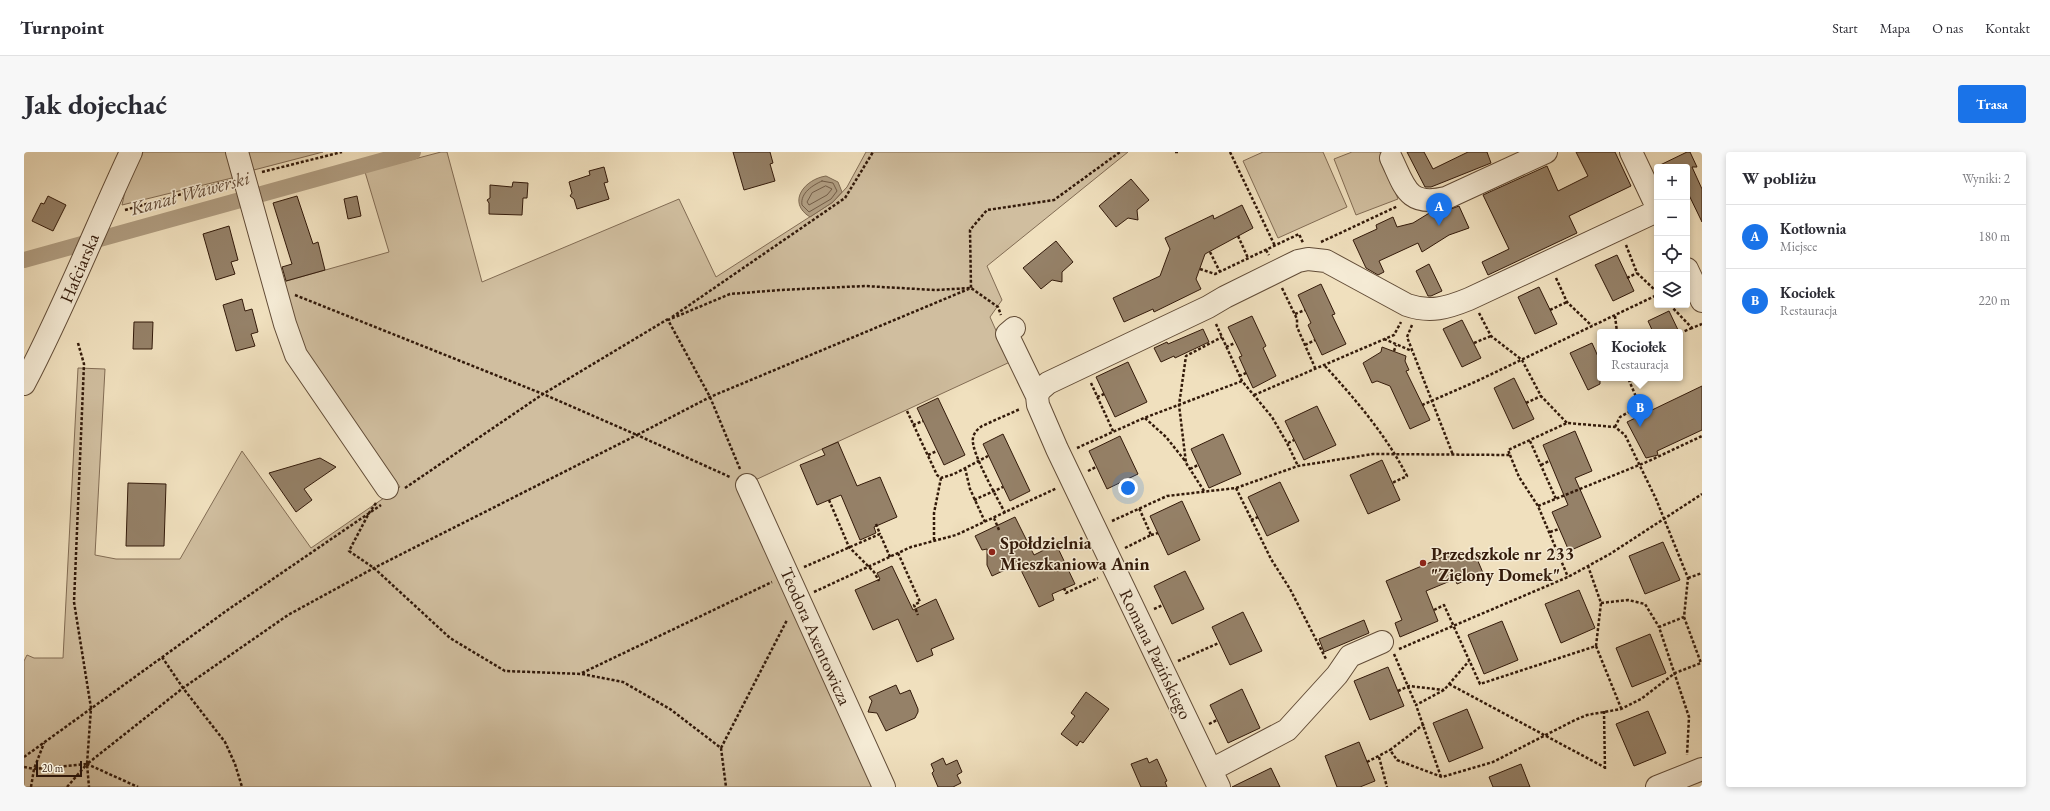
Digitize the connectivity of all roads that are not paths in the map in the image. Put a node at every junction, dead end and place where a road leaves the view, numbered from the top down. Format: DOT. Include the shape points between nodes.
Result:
graph roads {
  1 [pos="131,152"];
  2 [pos="237,152"];
  3 [pos="1546,152"];
  4 [pos="1631,152"];
  5 [pos="1391,158"];
  6 [pos="1654,201"];
  7 [pos="1654,212"];
  8 [pos="1689,272"];
  9 [pos="1702,301"];
  10 [pos="1011,331"];
  11 [pos="24,384"];
  12 [pos="1037,398"];
  13 [pos="747,485"];
  14 [pos="390,495"];
  15 [pos="1387,649"];
  16 [pos="1694,772"];
  17 [pos="1215,778"];
  18 [pos="884,787"];
  19 [pos="1657,787"];
  1 -- 11 [label="street, Hafciarska" via="48,339"];
  2 -- 14 [label="street" via="296,355"];
  3 -- 5 [label="street" via="1446,198 1429,200 1408,194"];
  4 -- 6 [label="street"];
  7 -- 12 [label="street" via="1469,299 1436,310 1421,310 1407,305 1309,254 1208,307 1048,383 1040,390"];
  8 -- 9 [label="street"];
  10 -- 12 [label="street, Romana Pazińskiego"];
  12 -- 17 [label="street, Romana Pazińskiego" via="1060,456"];
  13 -- 18 [label="street, Teodora Axentowicza"];
  15 -- 17 [label="street" via="1350,656 1337,675 1287,730"];
  16 -- 19 [label="street"];
}
